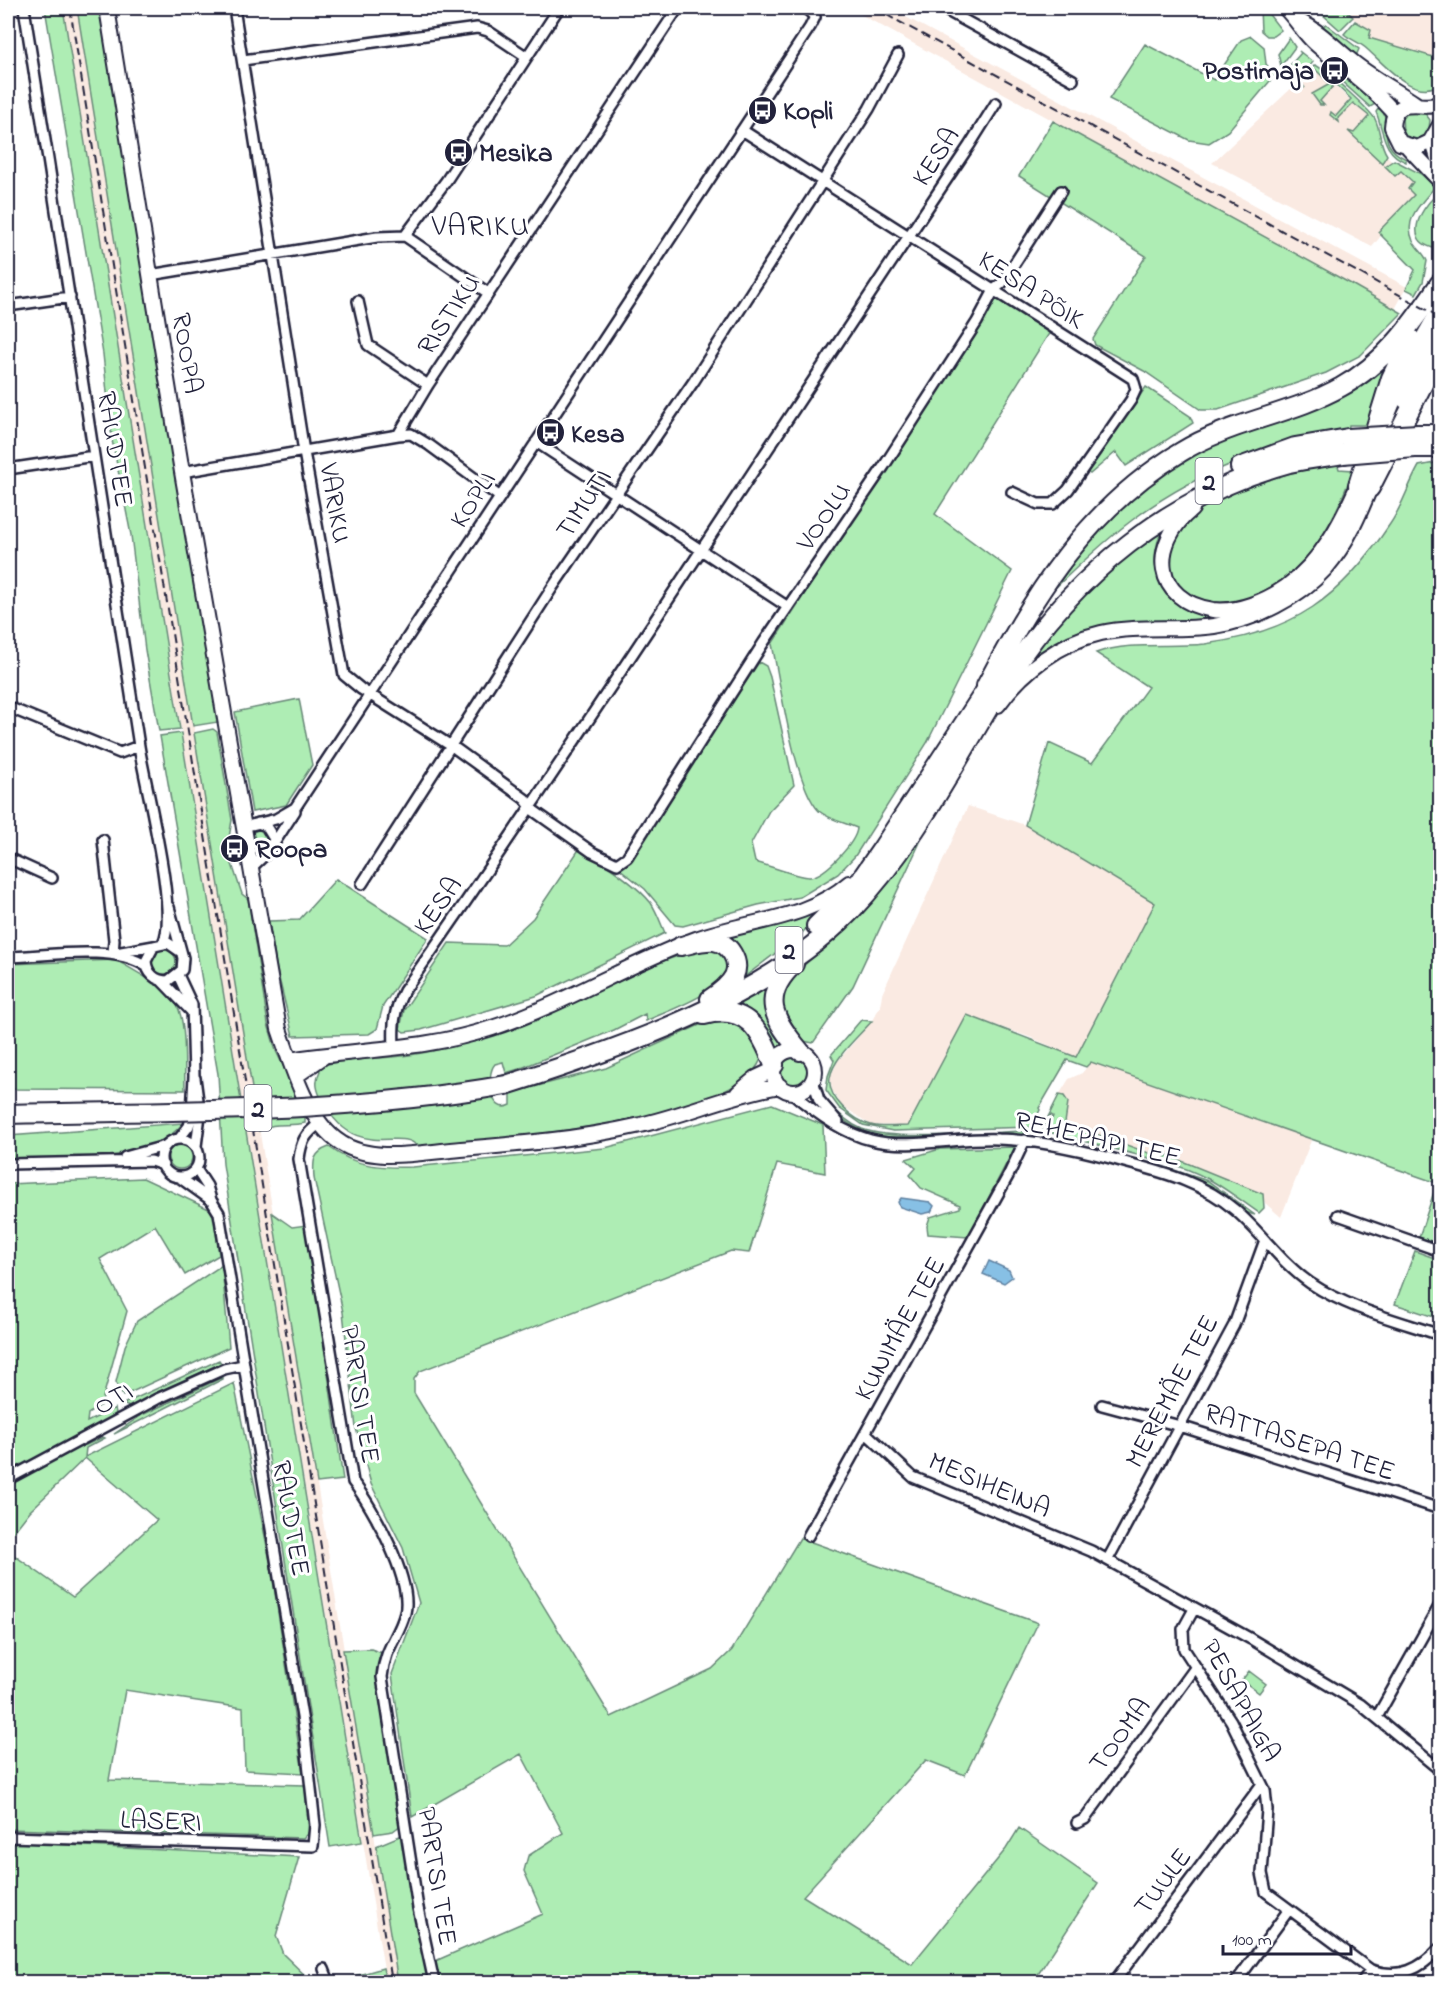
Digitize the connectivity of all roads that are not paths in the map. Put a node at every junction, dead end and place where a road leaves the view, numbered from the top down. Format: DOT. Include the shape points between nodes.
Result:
graph roads {
  1 [pos="24,8"];
  2 [pos="107,8"];
  3 [pos="234,8"];
  4 [pos="560,8"];
  5 [pos="678,8"];
  6 [pos="806,8"];
  7 [pos="942,8"];
  8 [pos="1285,8"];
  9 [pos="1299,21"];
  10 [pos="898,55"];
  11 [pos="527,57"];
  12 [pos="243,60"];
  13 [pos="1073,80"];
  14 [pos="996,103"];
  15 [pos="1440,104"];
  16 [pos="1421,105"];
  17 [pos="1395,114"];
  18 [pos="742,130"];
  19 [pos="1436,131"];
  20 [pos="1408,147"];
  21 [pos="1440,165"];
  22 [pos="822,181"];
  23 [pos="1440,181"];
  24 [pos="1061,191"];
  25 [pos="405,236"];
  26 [pos="908,237"];
  27 [pos="273,254"];
  28 [pos="150,275"];
  29 [pos="1440,283"];
  30 [pos="994,290"];
  31 [pos="488,293"];
  32 [pos="70,297"];
  33 [pos="358,301"];
  34 [pos="8,306"];
  35 [pos="1440,308"];
  36 [pos="1440,329"];
  37 [pos="1440,351"];
  38 [pos="428,385"];
  39 [pos="1440,434"];
  40 [pos="398,435"];
  41 [pos="1417,441"];
  42 [pos="536,442"];
  43 [pos="1346,446"];
  44 [pos="1440,448"];
  45 [pos="304,452"];
  46 [pos="94,456"];
  47 [pos="8,469"];
  48 [pos="182,472"];
  49 [pos="1234,482"];
  50 [pos="1364,486"];
  51 [pos="1012,492"];
  52 [pos="616,494"];
  53 [pos="500,497"];
  54 [pos="701,550"];
  55 [pos="788,607"];
  56 [pos="370,694"];
  57 [pos="8,706"];
  58 [pos="975,706"];
  59 [pos="139,746"];
  60 [pos="451,746"];
  61 [pos="952,770"];
  62 [pos="533,806"];
  63 [pos="295,808"];
  64 [pos="258,823"];
  65 [pos="243,827"];
  66 [pos="103,840"];
  67 [pos="884,847"];
  68 [pos="269,851"];
  69 [pos="8,858"];
  70 [pos="617,864"];
  71 [pos="250,869"];
  72 [pos="52,878"];
  73 [pos="362,884"];
  74 [pos="165,898"];
  75 [pos="823,937"];
  76 [pos="159,945"];
  77 [pos="681,946"];
  78 [pos="181,952"];
  79 [pos="113,954"];
  80 [pos="8,957"];
  81 [pos="147,966"];
  82 [pos="178,975"];
  83 [pos="162,981"];
  84 [pos="191,1011"];
  85 [pos="671,1024"];
  86 [pos="394,1049"];
  87 [pos="800,1051"];
  88 [pos="323,1057"];
  89 [pos="290,1060"];
  90 [pos="774,1067"];
  91 [pos="194,1076"];
  92 [pos="296,1076"];
  93 [pos="813,1080"];
  94 [pos="785,1088"];
  95 [pos="737,1094"];
  96 [pos="8,1114"];
  97 [pos="319,1124"];
  98 [pos="843,1128"];
  99 [pos="179,1139"];
  100 [pos="1025,1140"];
  101 [pos="165,1146"];
  102 [pos="195,1146"];
  103 [pos="103,1162"];
  104 [pos="8,1164"];
  105 [pos="163,1165"];
  106 [pos="196,1169"];
  107 [pos="179,1177"];
  108 [pos="211,1200"];
  109 [pos="1338,1215"];
  110 [pos="1265,1240"];
  111 [pos="1440,1251"];
  112 [pos="1440,1335"];
  113 [pos="243,1365"];
  114 [pos="1102,1405"];
  115 [pos="1180,1426"];
  116 [pos="867,1433"];
  117 [pos="8,1479"];
  118 [pos="1440,1509"];
  119 [pos="808,1536"];
  120 [pos="1107,1559"];
  121 [pos="1440,1605"];
  122 [pos="1194,1609"];
  123 [pos="1195,1668"];
  124 [pos="1377,1717"];
  125 [pos="1440,1770"];
  126 [pos="1262,1784"];
  127 [pos="1246,1806"];
  128 [pos="1266,1813"];
  129 [pos="1077,1823"];
  130 [pos="8,1837"];
  131 [pos="313,1846"];
  132 [pos="1288,1911"];
  133 [pos="1440,1948"];
  134 [pos="324,1969"];
  135 [pos="1371,1970"];
  136 [pos="1387,1979"];
  137 [pos="329,1983"];
  138 [pos="434,1983"];
  139 [pos="1114,1983"];
  140 [pos="1236,1983"];
  141 [pos="1362,1983"];
  1 -- 32 [label="street, RAUDTEE"];
  2 -- 28 [label="street, ROOPA"];
  3 -- 12 [label="street, VARIKU"];
  4 -- 11 [label="street"];
  5 -- 31 [label="street, RISTIKU"];
  6 -- 18 [label="street, KOPLI" via="815,16"];
  7 -- 13 [label="street"];
  8 -- 9 [label="street"];
  9 -- 16 [label="street" via="1315,29 1366,72"];
  9 -- 17 [label="street" via="1308,36 1384,100"];
  10 -- 22 [label="street, TIMUTI" via="869,109"];
  11 -- 12 [label="street" via="489,31 477,28"];
  11 -- 25 [label="street"];
  12 -- 27 [label="street, VARIKU"];
  14 -- 26 [label="street, KESA"];
  15 -- 16 [label="street"];
  16 -- 17 [label="street" via="1406,105"];
  16 -- 19 [label="street" via="1434,116"];
  17 -- 20 [label="street" via="1395,136"];
  18 -- 22 [label="street, KESA PÕIK"];
  18 -- 42 [label="street, KOPLI"];
  19 -- 20 [label="street" via="1422,147"];
  19 -- 21 [label="street"];
  20 -- 23 [label="street"];
  22 -- 26 [label="street, KESA PÕIK"];
  22 -- 52 [label="street, TIMUTI" via="694,381"];
  24 -- 30 [label="street, VOOLU"];
  25 -- 27 [label="street"];
  25 -- 31 [label="street"];
  26 -- 30 [label="street, KESA PÕIK"];
  26 -- 54 [label="street, KESA"];
  27 -- 28 [label="street"];
  27 -- 45 [label="street, VARIKU"];
  28 -- 48 [label="street, ROOPA"];
  29 -- 50 [label="highway" via="1391,378"];
  29 -- 58 [label="highway" via="1386,355 1352,381 1327,394 1206,438 1140,479 1115,500 1082,534 1047,582 1017,627"];
  30 -- 51 [label="street, KESA PÕIK" via="1117,367 1133,379 1136,389 1068,490 1053,504 1038,504"];
  30 -- 55 [label="street, VOOLU" via="909,428"];
  31 -- 38 [label="street, RISTIKU"];
  32 -- 34 [label="street"];
  32 -- 46 [label="street, RAUDTEE"];
  33 -- 38 [label="street" via="368,345"];
  35 -- 50 [label="street" via="1412,357"];
  36 -- 50 [label="street"];
  37 -- 50 [label="highway"];
  38 -- 40 [label="street, RISTIKU"];
  39 -- 41 [label="highway, 2"];
  40 -- 45 [label="street"];
  40 -- 53 [label="street" via="411,434"];
  41 -- 43 [label="highway, 2, bridge"];
  41 -- 44 [label="highway, 2"];
  42 -- 52 [label="street"];
  42 -- 53 [label="street, KOPLI"];
  43 -- 49 [label="highway, 2"];
  43 -- 58 [label="highway, 2" via="1295,447 1190,490 1147,516 1111,542 1054,597"];
  45 -- 48 [label="street"];
  45 -- 56 [label="street, VARIKU" via="344,675"];
  46 -- 47 [label="street"];
  46 -- 59 [label="street, RAUDTEE"];
  48 -- 65 [label="street, ROOPA"];
  49 -- 50 [label="street" via="1197,505 1172,527 1163,553 1162,565 1173,589 1195,605 1214,610 1247,606 1300,575 1330,541"];
  49 -- 61 [label="highway, 2" via="1153,526 1094,572 1010,674"];
  50 -- 61 [label="street" via="1348,537 1317,576 1288,598 1262,612 1215,626 1129,628 1099,633 1070,644 1025,674"];
  52 -- 54 [label="street"];
  52 -- 60 [label="street, TIMUTI"];
  53 -- 56 [label="street, KOPLI"];
  54 -- 55 [label="street"];
  54 -- 62 [label="street, KESA"];
  55 -- 70 [label="street, VOOLU" via="627,857"];
  56 -- 60 [label="street, VARIKU"];
  56 -- 63 [label="street, KOPLI"];
  57 -- 59 [label="street" via="120,753"];
  58 -- 67 [label="highway, 2"];
  59 -- 74 [label="street, RAUDTEE"];
  60 -- 62 [label="street, VARIKU"];
  60 -- 73 [label="street, TIMUTI"];
  61 -- 75 [label="highway, 2" via="892,861"];
  62 -- 70 [label="street, VARIKU" via="534,811 592,852"];
  62 -- 86 [label="street, KESA" via="404,991 392,1021"];
  63 -- 64 [label="street" via="282,817"];
  63 -- 68 [label="street, KOPLI"];
  64 -- 65 [label="street"];
  64 -- 68 [label="street" via="272,833"];
  65 -- 71 [label="street, ROOPA"];
  66 -- 79 [label="street"];
  67 -- 77 [label="street" via="849,883 823,902 716,932"];
  67 -- 85 [label="highway, 2" via="826,918 782,955 741,985"];
  68 -- 71 [label="street, KOPLI"];
  69 -- 72 [label="street"];
  71 -- 89 [label="street, ROOPA" via="279,1029"];
  74 -- 76 [label="street, RAUDTEE" via="168,930"];
  74 -- 78 [label="street, RAUDTEE"];
  75 -- 85 [label="highway, 2" via="742,991"];
  75 -- 87 [label="highway" via="782,975 772,1001 783,1030"];
  76 -- 78 [label="street" via="173,945"];
  76 -- 79 [label="street"];
  76 -- 81 [label="street, RAUDTEE" via="147,955"];
  77 -- 85 [label="highway" via="707,941 724,944 734,955 736,971 729,984 712,998"];
  77 -- 86 [label="street" via="560,1002 492,1028"];
  78 -- 82 [label="street, RAUDTEE" via="184,964"];
  79 -- 80 [label="street"];
  79 -- 81 [label="street"];
  81 -- 83 [label="street" via="152,976"];
  82 -- 83 [label="street"];
  82 -- 84 [label="street, RAUDTEE"];
  83 -- 84 [label="street"];
  84 -- 91 [label="street, RAUDTEE"];
  85 -- 90 [label="highway" via="720,1011 738,1015 761,1034"];
  85 -- 96 [label="highway, 2, bridge" via="506,1085 405,1100 269,1108"];
  86 -- 88 [label="street"];
  87 -- 90 [label="street" via="781,1054"];
  87 -- 93 [label="street" via="814,1064"];
  88 -- 89 [label="street"];
  88 -- 92 [label="street"];
  89 -- 92 [label="street, ROOPA"];
  90 -- 94 [label="street"];
  90 -- 95 [label="street"];
  91 -- 99 [label="street, RAUDTEE" via="192,1114"];
  91 -- 102 [label="street, RAUDTEE" via="200,1115"];
  92 -- 97 [label="street, ROOPA"];
  93 -- 94 [label="street" via="804,1089"];
  93 -- 98 [label="street, REHEPAPI TEE" via="819,1100"];
  94 -- 95 [label="street"];
  94 -- 98 [label="street, REHEPAPI TEE"];
  95 -- 97 [label="street" via="638,1125 585,1136 415,1153 384,1155 357,1151"];
  97 -- 138 [label="street, PARTSI TEE" via="306,1134 299,1159 353,1482 366,1498 405,1586 405,1615 384,1659 382,1677 414,1888"];
  98 -- 100 [label="street, REHEPAPI TEE" via="871,1140 891,1143"];
  99 -- 101 [label="street"];
  99 -- 102 [label="street"];
  100 -- 110 [label="street, REHEPAPI TEE" via="1126,1162 1188,1182 1221,1199"];
  100 -- 116 [label="street, KUNIMÄE TEE"];
  101 -- 103 [label="street"];
  101 -- 105 [label="street"];
  102 -- 106 [label="street, RAUDTEE" via="200,1158"];
  103 -- 104 [label="street"];
  103 -- 105 [label="street" via="151,1161"];
  105 -- 107 [label="street"];
  106 -- 107 [label="street"];
  106 -- 108 [label="street, RAUDTEE"];
  107 -- 108 [label="street"];
  108 -- 113 [label="street, RAUDTEE" via="219,1213"];
  109 -- 111 [label="street"];
  110 -- 112 [label="street, REHEPAPI TEE" via="1307,1281 1336,1298"];
  110 -- 115 [label="street, MEREMÄE TEE" via="1234,1325"];
  113 -- 117 [label="street, OTI" via="224,1369 157,1399"];
  113 -- 131 [label="street, RAUDTEE" via="305,1735 315,1825"];
  114 -- 115 [label="street, RATTASEPA TEE"];
  115 -- 118 [label="street, RATTASEPA TEE"];
  115 -- 120 [label="street, MEREMÄE TEE"];
  116 -- 119 [label="street, KUNIMÄE TEE"];
  116 -- 120 [label="street, MESIHEINA" via="913,1477"];
  120 -- 122 [label="street, PESAPAIGA"];
  121 -- 124 [label="street"];
  122 -- 123 [label="street, PESAPAIGA" via="1183,1638 1184,1649"];
  122 -- 124 [label="street, PESAPAIGA" via="1251,1639"];
  123 -- 126 [label="street, PESAPAIGA" via="1231,1721"];
  123 -- 129 [label="street, TOOMA" via="1085,1819"];
  124 -- 125 [label="street, PESAPAIGA"];
  126 -- 127 [label="street, TUULE"];
  126 -- 128 [label="street, PESAPAIGA"];
  127 -- 128 [label="street"];
  127 -- 139 [label="street, TUULE"];
  128 -- 132 [label="street, PESAPAIGA" via="1262,1872 1266,1892"];
  130 -- 131 [label="street, LASERI"];
  132 -- 135 [label="street, PESAPAIGA"];
  132 -- 140 [label="street"];
  133 -- 136 [label="street, PESAPAIGA" via="1427,1963"];
  134 -- 137 [label="street"];
  135 -- 136 [label="street, PESAPAIGA"];
  135 -- 141 [label="street"];
}
